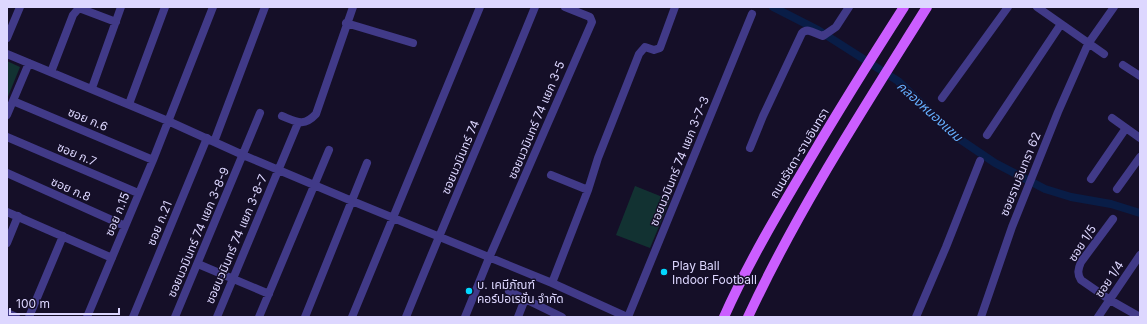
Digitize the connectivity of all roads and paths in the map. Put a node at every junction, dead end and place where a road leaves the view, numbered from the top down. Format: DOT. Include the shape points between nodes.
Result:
graph roads {
  1 [pos="20,7"];
  2 [pos="121,7"];
  3 [pos="165,7"];
  4 [pos="213,7"];
  5 [pos="265,7"];
  6 [pos="353,7"];
  7 [pos="480,7"];
  8 [pos="535,7"];
  9 [pos="565,7"];
  10 [pos="675,7"];
  11 [pos="849,7"];
  12 [pos="904,7"];
  13 [pos="927,7"];
  14 [pos="1008,7"];
  15 [pos="1114,7"];
  16 [pos="1041,8"];
  17 [pos="752,14"];
  18 [pos="116,22"];
  19 [pos="346,23"];
  20 [pos="1061,24"];
  21 [pos="7,38"];
  22 [pos="413,43"];
  23 [pos="1091,45"];
  24 [pos="7,54"];
  25 [pos="1104,54"];
  26 [pos="29,63"];
  27 [pos="1123,65"];
  28 [pos="51,72"];
  29 [pos="1140,76"];
  30 [pos="92,88"];
  31 [pos="942,98"];
  32 [pos="13,101"];
  33 [pos="129,104"];
  34 [pos="260,113"];
  35 [pos="7,114"];
  36 [pos="282,116"];
  37 [pos="1112,118"];
  38 [pos="168,121"];
  39 [pos="298,123"];
  40 [pos="1126,128"];
  41 [pos="987,135"];
  42 [pos="7,137"];
  43 [pos="1140,138"];
  44 [pos="210,140"];
  45 [pos="750,148"];
  46 [pos="329,150"];
  47 [pos="242,155"];
  48 [pos="1140,157"];
  49 [pos="153,160"];
  50 [pos="980,161"];
  51 [pos="367,163"];
  52 [pos="278,170"];
  53 [pos="7,173"];
  54 [pos="551,175"];
  55 [pos="1091,179"];
  56 [pos="314,185"];
  57 [pos="1117,189"];
  58 [pos="588,190"];
  59 [pos="138,193"];
  60 [pos="352,201"];
  61 [pos="7,212"];
  62 [pos="18,216"];
  63 [pos="392,218"];
  64 [pos="1113,219"];
  65 [pos="125,226"];
  66 [pos="63,236"];
  67 [pos="439,237"];
  68 [pos="7,243"];
  69 [pos="1140,255"];
  70 [pos="112,258"];
  71 [pos="489,258"];
  72 [pos="198,264"];
  73 [pos="233,278"];
  74 [pos="552,283"];
  75 [pos="509,291"];
  76 [pos="268,294"];
  77 [pos="526,299"];
  78 [pos="1110,300"];
  79 [pos="7,313"];
  80 [pos="16,317"];
  81 [pos="29,317"];
  82 [pos="87,317"];
  83 [pos="133,317"];
  84 [pos="175,317"];
  85 [pos="217,317"];
  86 [pos="259,317"];
  87 [pos="305,317"];
  88 [pos="352,317"];
  89 [pos="406,317"];
  90 [pos="465,317"];
  91 [pos="518,317"];
  92 [pos="562,317"];
  93 [pos="628,317"];
  94 [pos="724,317"];
  95 [pos="748,317"];
  96 [pos="916,317"];
  97 [pos="981,317"];
  98 [pos="1098,317"];
  99 [pos="1140,317"];
  1 -- 21 [label="street"];
  2 -- 18 [label="street"];
  3 -- 33 [label="street"];
  4 -- 38 [label="street, ซอย ก.15"];
  5 -- 44 [label="street, ซอย ก.21"];
  6 -- 19 [label="street"];
  7 -- 63 [label="street"];
  8 -- 67 [label="street, ซอยนวมินทร์ 74"];
  9 -- 71 [label="street, ซอยนวมินทร์ 74 แยก 3-5" via="590,17 592,22"];
  10 -- 58 [label="street" via="660,48 654,50 645,47 639,54"];
  11 -- 45 [label="street" via="836,27 822,36 808,30 802,34"];
  12 -- 94 [label="main road, ถนนรัชดา-รามอินทรา" via="773,222"];
  13 -- 95 [label="main road" via="798,218"];
  14 -- 31 [label="street"];
  15 -- 23 [label="street, ซอยรามอินทรา 62"];
  16 -- 20 [label="street"];
  17 -- 93 [label="street, ซอยนวมินทร์ 74 แยก 3-7-3"];
  18 -- 28 [label="street" via="79,8 73,16"];
  18 -- 30 [label="street"];
  19 -- 22 [label="street"];
  19 -- 39 [label="street" via="316,114 306,122"];
  20 -- 23 [label="street"];
  20 -- 41 [label="street"];
  23 -- 25 [label="street"];
  23 -- 97 [label="street, ซอยรามอินทรา 62" via="1058,112 1030,181"];
  24 -- 26 [label="street"];
  26 -- 28 [label="street"];
  26 -- 32 [label="street"];
  27 -- 29 [label="street"];
  28 -- 30 [label="street"];
  30 -- 33 [label="street"];
  32 -- 35 [label="street"];
  32 -- 49 [label="street, ซอย ก.6"];
  33 -- 38 [label="street"];
  34 -- 47 [label="street, ซอยนวมินทร์ 74 แยก 3-8-9"];
  36 -- 39 [label="street"];
  37 -- 40 [label="street"];
  38 -- 44 [label="street"];
  38 -- 49 [label="street, ซอย ก.15"];
  39 -- 52 [label="street, ซอยนวมินทร์ 74 แยก 3-8-7"];
  40 -- 43 [label="street"];
  40 -- 55 [label="street"];
  42 -- 59 [label="street, ซอย ก.7"];
  44 -- 47 [label="street"];
  44 -- 83 [label="street, ซอย ก.21"];
  46 -- 56 [label="street"];
  47 -- 52 [label="street"];
  47 -- 72 [label="street, ซอยนวมินทร์ 74 แยก 3-8-9"];
  48 -- 57 [label="street"];
  49 -- 59 [label="street, ซอย ก.15"];
  50 -- 96 [label="street"];
  51 -- 60 [label="street"];
  52 -- 56 [label="street"];
  52 -- 73 [label="street, ซอยนวมินทร์ 74 แยก 3-8-7"];
  53 -- 65 [label="street, ซอย ก.8"];
  54 -- 58 [label="street"];
  56 -- 60 [label="street"];
  56 -- 76 [label="street"];
  58 -- 74 [label="street"];
  59 -- 65 [label="street, ซอย ก.15"];
  60 -- 63 [label="street"];
  60 -- 87 [label="street"];
  61 -- 62 [label="street"];
  62 -- 66 [label="street"];
  62 -- 68 [label="street"];
  63 -- 67 [label="street"];
  63 -- 88 [label="street"];
  64 -- 78 [label="street, ซอย 1/5" via="1078,269 1081,280"];
  65 -- 70 [label="street, ซอย ก.15"];
  66 -- 70 [label="street"];
  66 -- 81 [label="street"];
  67 -- 71 [label="street"];
  67 -- 89 [label="street, ซอยนวมินทร์ 74"];
  69 -- 78 [label="street, ซอย 1/4"];
  70 -- 82 [label="street, ซอย ก.15"];
  71 -- 74 [label="street"];
  71 -- 90 [label="street, ซอยนวมินทร์ 74 แยก 3-5"];
  72 -- 73 [label="street"];
  72 -- 84 [label="street, ซอยนวมินทร์ 74 แยก 3-8-9"];
  73 -- 76 [label="street"];
  73 -- 85 [label="street, ซอยนวมินทร์ 74 แยก 3-8-7"];
  74 -- 93 [label="street"];
  75 -- 77 [label="street"];
  76 -- 86 [label="street"];
  77 -- 91 [label="street"];
  77 -- 92 [label="street"];
  78 -- 98 [label="street, ซอย 1/4"];
  78 -- 99 [label="street"];
  79 -- 80 [label="street"];
}
